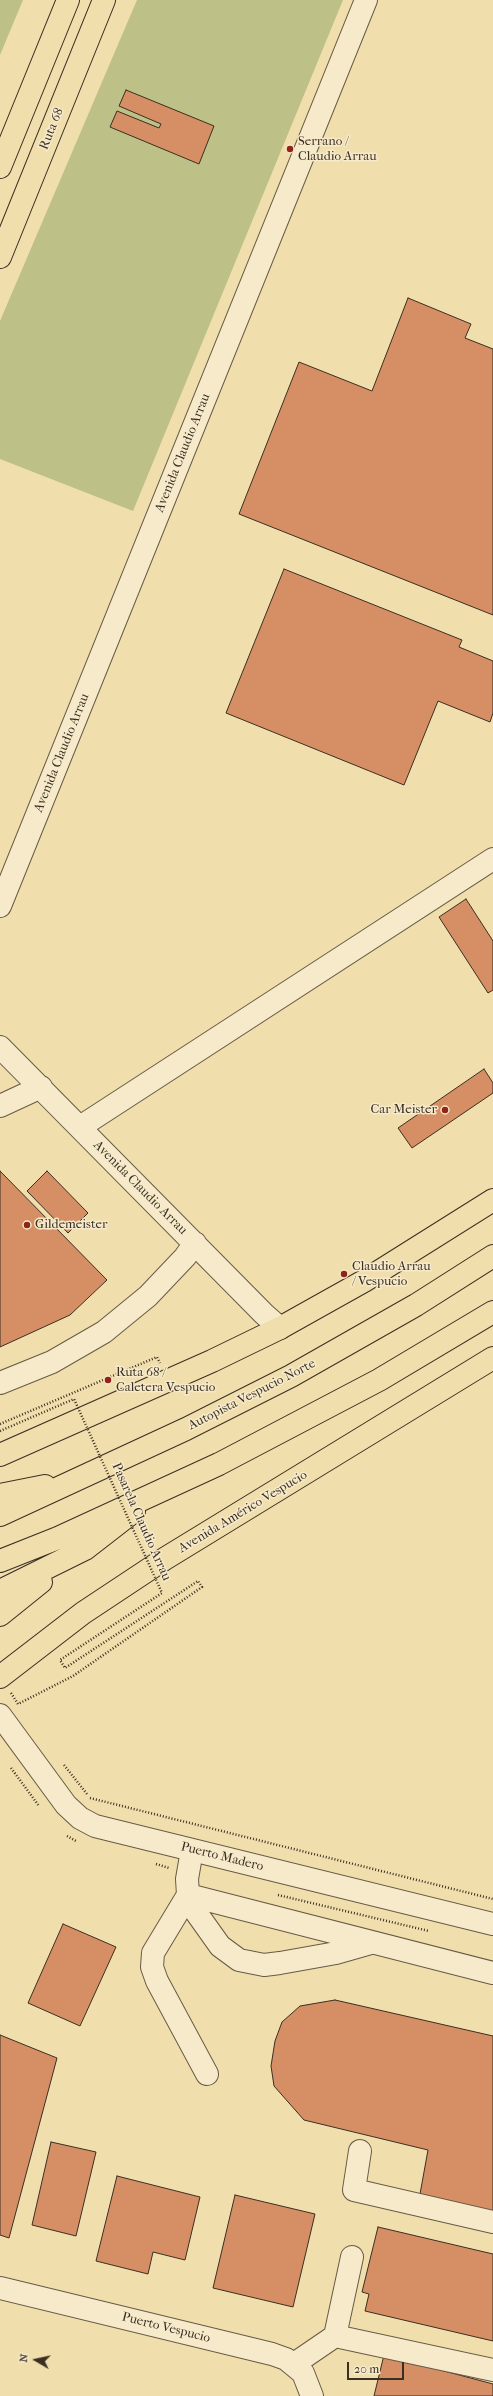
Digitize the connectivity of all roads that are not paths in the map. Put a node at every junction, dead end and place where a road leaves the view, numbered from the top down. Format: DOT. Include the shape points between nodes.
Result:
graph roads {
  1 [pos="68,0"];
  2 [pos="104,0"];
  3 [pos="366,0"];
  4 [pos="0,167"];
  5 [pos="0,257"];
  6 [pos="493,860"];
  7 [pos="0,906"];
  8 [pos="0,1047"];
  9 [pos="41,1087"];
  10 [pos="0,1106"];
  11 [pos="80,1127"];
  12 [pos="493,1200"];
  13 [pos="195,1244"];
  14 [pos="493,1256"];
  15 [pos="493,1312"];
  16 [pos="280,1328"];
  17 [pos="493,1358"];
  18 [pos="0,1383"];
  19 [pos="0,1455"];
  20 [pos="85,1476"];
  21 [pos="165,1489"];
  22 [pos="0,1495"];
  23 [pos="134,1511"];
  24 [pos="0,1516"];
  25 [pos="85,1549"];
  26 [pos="0,1561"];
  27 [pos="0,1575"];
  28 [pos="0,1592"];
  29 [pos="0,1616"];
  30 [pos="1,1676"];
  31 [pos="10,1709"];
  32 [pos="192,1850"];
  33 [pos="188,1895"];
  34 [pos="493,1924"];
  35 [pos="371,1943"];
  36 [pos="493,1973"];
  37 [pos="207,2074"];
  38 [pos="360,2151"];
  39 [pos="493,2222"];
  40 [pos="352,2256"];
  41 [pos="0,2288"];
  42 [pos="335,2336"];
  43 [pos="294,2364"];
  44 [pos="493,2370"];
  45 [pos="312,2396"];
  1 -- 4 [label="main road"];
  2 -- 5 [label="main road, Ruta 68"];
  3 -- 7 [label="street, Avenida Claudio Arrau"];
  6 -- 11 [label="street"];
  8 -- 9 [label="street, Avenida Claudio Arrau"];
  9 -- 10 [label="street"];
  9 -- 11 [label="street, Avenida Claudio Arrau"];
  11 -- 13 [label="street, Avenida Claudio Arrau"];
  12 -- 16 [label="main road" via="382,1270"];
  13 -- 16 [label="street, Avenida Claudio Arrau"];
  13 -- 18 [label="street" via="158,1287 104,1332 52,1362"];
  14 -- 20 [label="main road, Autopista Vespucio Norte" via="416,1305 291,1376"];
  15 -- 21 [label="main road" via="339,1402"];
  16 -- 19 [label="main road" via="212,1362"];
  17 -- 30 [label="main road, Avenida Américo Vespucio" via="160,1562 84,1613"];
  20 -- 22 [label="main road"];
  20 -- 24 [label="main road, Autopista Vespucio Norte"];
  21 -- 23 [label="main road"];
  21 -- 26 [label="main road" via="58,1538"];
  23 -- 25 [label="main road"];
  23 -- 27 [label="main road"];
  25 -- 28 [label="main road"];
  25 -- 29 [label="main road" via="20,1597"];
  31 -- 32 [label="street, Puerto Madero" via="66,1805 80,1818 95,1826"];
  32 -- 33 [label="street" via="187,1880"];
  32 -- 34 [label="street, Puerto Madero"];
  33 -- 35 [label="street"];
  33 -- 35 [label="street" via="193,1908 220,1946 239,1960 251,1964 280,1964 336,1954"];
  33 -- 37 [label="street" via="153,1954 152,1967"];
  35 -- 36 [label="street"];
  38 -- 39 [label="street" via="354,2190"];
  40 -- 42 [label="street"];
  41 -- 43 [label="street, Puerto Vespucio" via="272,2354"];
  42 -- 43 [label="street"];
  42 -- 44 [label="street"];
  43 -- 45 [label="street, Puerto Vespucio" via="303,2373"];
}
